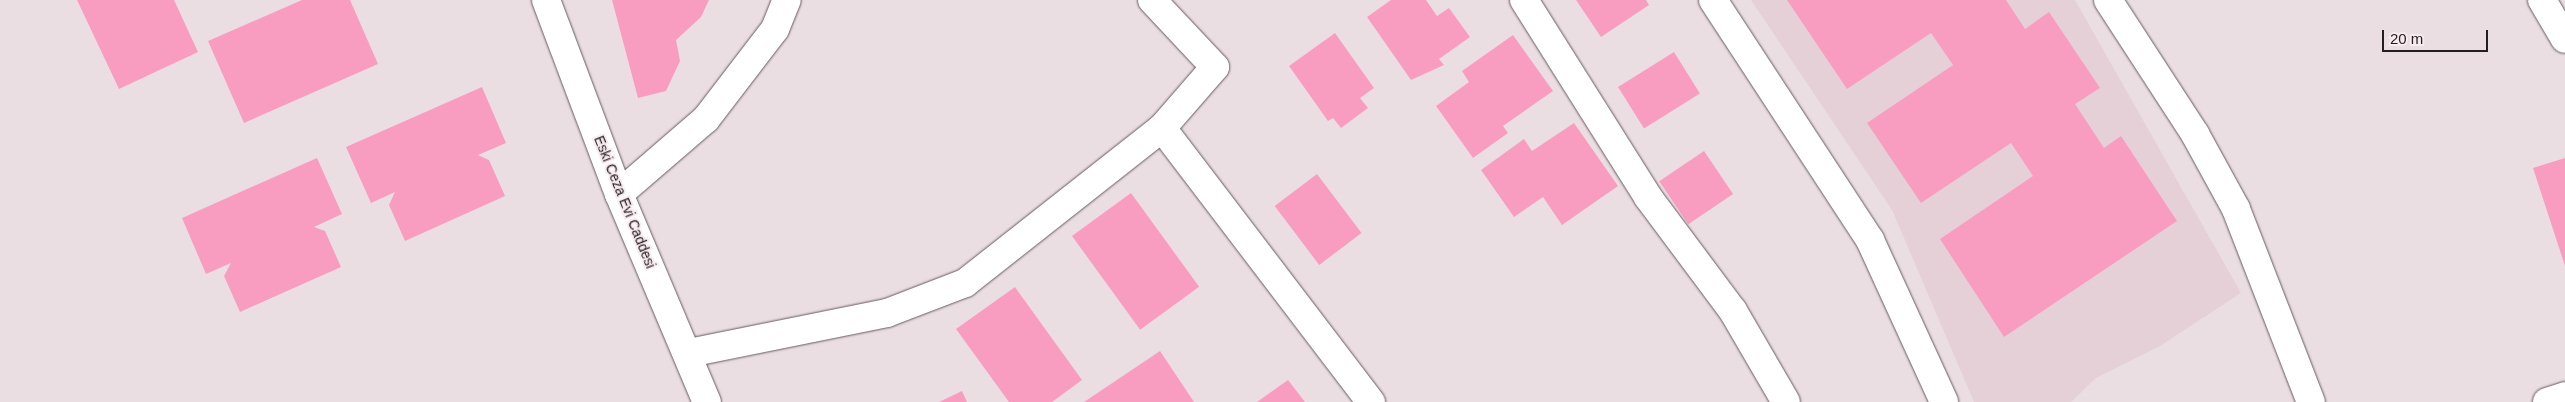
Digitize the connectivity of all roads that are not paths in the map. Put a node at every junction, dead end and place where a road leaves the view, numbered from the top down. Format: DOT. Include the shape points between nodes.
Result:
graph roads {
  1 [pos="546,0"];
  2 [pos="787,0"];
  3 [pos="1152,0"];
  4 [pos="1524,0"];
  5 [pos="1713,0"];
  6 [pos="2108,0"];
  7 [pos="2542,0"];
  8 [pos="2565,40"];
  9 [pos="1162,128"];
  10 [pos="619,194"];
  11 [pos="689,353"];
  12 [pos="2565,396"];
  13 [pos="707,402"];
  14 [pos="1371,402"];
  15 [pos="1786,402"];
  16 [pos="1944,402"];
  17 [pos="2312,402"];
  18 [pos="2546,402"];
  1 -- 10 [label="street, Eski Ceza Evi Caddesi"];
  2 -- 10 [label="street" via="775,29 706,119"];
  3 -- 9 [label="street" via="1215,67"];
  4 -- 15 [label="street" via="1648,198 1733,311"];
  5 -- 16 [label="street" via="1870,240"];
  6 -- 17 [label="street" via="2195,134 2236,209"];
  7 -- 8 [label="street"];
  9 -- 11 [label="street" via="964,283 887,314"];
  9 -- 14 [label="street"];
  10 -- 11 [label="street, Eski Ceza Evi Caddesi"];
  11 -- 13 [label="street, Eski Ceza Evi Caddesi"];
  12 -- 18 [label="street"];
}
